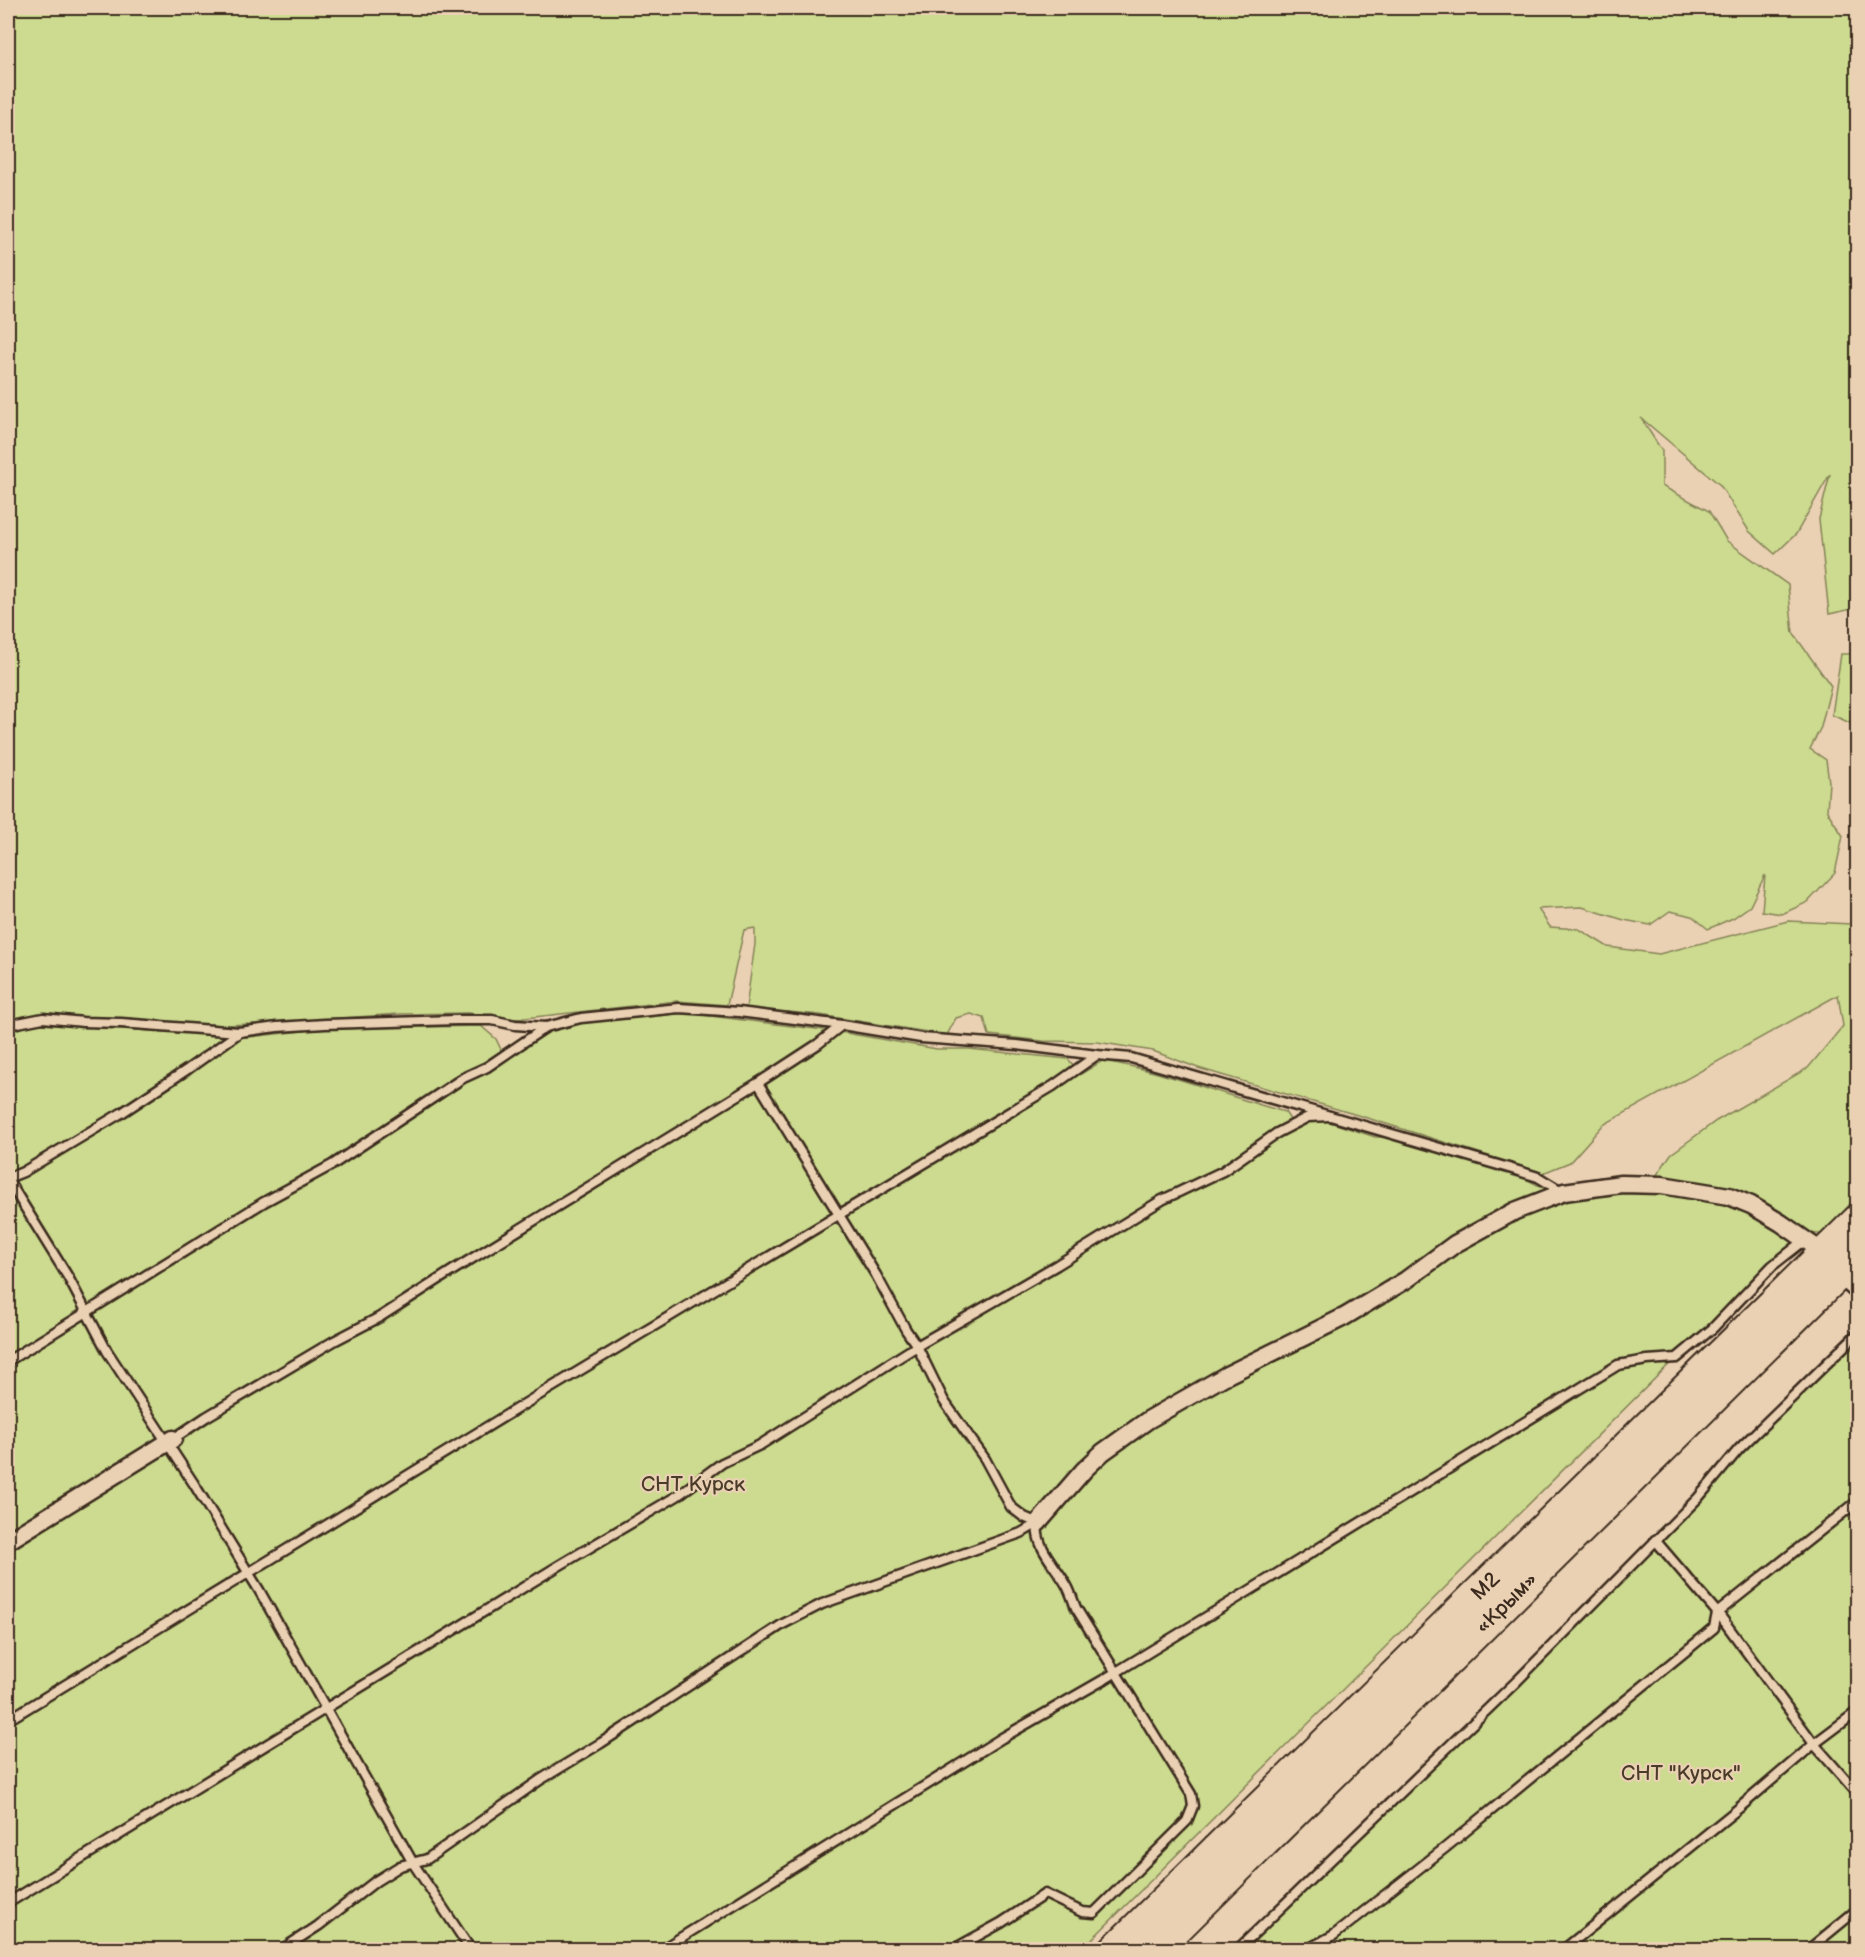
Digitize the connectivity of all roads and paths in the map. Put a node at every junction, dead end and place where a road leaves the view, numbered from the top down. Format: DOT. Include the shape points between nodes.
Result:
graph roads {
  1 [pos="8,1025"];
  2 [pos="842,1025"];
  3 [pos="546,1027"];
  4 [pos="240,1032"];
  5 [pos="1097,1055"];
  6 [pos="758,1083"];
  7 [pos="1330,1116"];
  8 [pos="8,1179"];
  9 [pos="1564,1192"];
  10 [pos="839,1215"];
  11 [pos="1857,1220"];
  12 [pos="1836,1263"];
  13 [pos="87,1311"];
  14 [pos="1857,1333"];
  15 [pos="917,1346"];
  16 [pos="8,1361"];
  17 [pos="170,1442"];
  18 [pos="1857,1501"];
  19 [pos="1038,1524"];
  20 [pos="1655,1540"];
  21 [pos="8,1541"];
  22 [pos="248,1575"];
  23 [pos="1717,1613"];
  24 [pos="1116,1672"];
  25 [pos="326,1710"];
  26 [pos="1857,1711"];
  27 [pos="8,1720"];
  28 [pos="1814,1744"];
  29 [pos="1857,1794"];
  30 [pos="413,1863"];
  31 [pos="8,1904"];
  32 [pos="1857,1909"];
  33 [pos="282,1950"];
  34 [pos="471,1950"];
  35 [pos="661,1950"];
  36 [pos="952,1950"];
  37 [pos="1113,1950"];
  38 [pos="1155,1950"];
  39 [pos="1237,1950"];
  40 [pos="1306,1950"];
  41 [pos="1563,1950"];
  42 [pos="1808,1950"];
  1 -- 4 [label="lane" via="43,1018"];
  2 -- 3 [label="lane" via="679,1008 581,1018"];
  2 -- 5 [label="lane" via="921,1038"];
  2 -- 6 [label="lane"];
  3 -- 4 [label="lane" via="456,1020 326,1023"];
  3 -- 13 [label="lane" via="332,1165 264,1202"];
  4 -- 8 [label="lane" via="123,1112"];
  5 -- 7 [label="lane" via="1131,1058"];
  5 -- 10 [label="lane" via="1053,1086"];
  6 -- 10 [label="lane"];
  6 -- 17 [label="lane"];
  7 -- 9 [label="lane" via="1538,1177"];
  7 -- 15 [label="lane" via="1308,1117 1277,1133 1223,1171 1162,1200"];
  8 -- 13 [label="lane"];
  9 -- 12 [label="street" via="1621,1184 1662,1185 1729,1196 1751,1205"];
  9 -- 19 [label="street" via="1515,1211 1455,1244 1406,1280 1344,1317 1225,1376 1148,1420 1103,1452"];
  10 -- 15 [label="lane"];
  10 -- 22 [label="lane"];
  11 -- 12 [label="highway, М2"];
  12 -- 24 [label="lane" via="1772,1266 1713,1328 1677,1358 1618,1365"];
  12 -- 37 [label="highway, М2"];
  12 -- 38 [label="highway, «Крым»"];
  13 -- 16 [label="lane"];
  13 -- 17 [label="lane" via="107,1351"];
  14 -- 20 [label="lane" via="1739,1449 1698,1498"];
  15 -- 19 [label="lane" via="944,1401 985,1459 1011,1507"];
  15 -- 25 [label="lane"];
  17 -- 21 [label="street"];
  17 -- 22 [label="lane"];
  18 -- 23 [label="lane"];
  19 -- 24 [label="lane" via="1036,1532 1043,1548"];
  19 -- 30 [label="lane" via="822,1604 783,1624 521,1792 427,1859"];
  20 -- 23 [label="lane"];
  20 -- 39 [label="lane" via="1453,1745"];
  22 -- 25 [label="lane"];
  22 -- 27 [label="lane"];
  23 -- 28 [label="lane"];
  23 -- 40 [label="lane" via="1714,1628 1643,1687 1334,1935"];
  24 -- 35 [label="lane" via="1002,1738"];
  24 -- 36 [label="lane" via="1191,1794 1193,1806 1187,1821 1094,1913 1082,1912 1045,1894"];
  25 -- 30 [label="lane"];
  25 -- 31 [label="lane"];
  26 -- 28 [label="lane"];
  28 -- 29 [label="lane"];
  28 -- 41 [label="lane"];
  30 -- 33 [label="lane" via="376,1881"];
  30 -- 34 [label="lane"];
  32 -- 42 [label="lane"];
}
